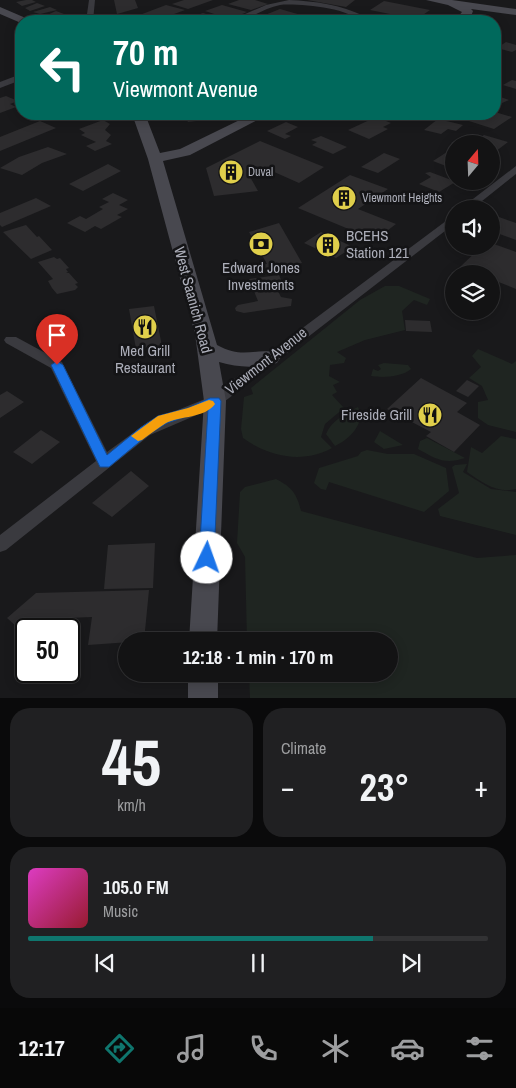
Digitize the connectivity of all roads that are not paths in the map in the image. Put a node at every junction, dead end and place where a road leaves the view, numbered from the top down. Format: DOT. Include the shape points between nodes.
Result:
graph roads {
  1 [pos="92,0"];
  2 [pos="431,0"];
  3 [pos="452,1"];
  4 [pos="516,2"];
  5 [pos="500,8"];
  6 [pos="0,10"];
  7 [pos="516,10"];
  8 [pos="91,15"];
  9 [pos="249,15"];
  10 [pos="356,15"];
  11 [pos="467,15"];
  12 [pos="483,15"];
  13 [pos="15,17"];
  14 [pos="0,18"];
  15 [pos="15,25"];
  16 [pos="15,79"];
  17 [pos="0,85"];
  18 [pos="141,120"];
  19 [pos="250,120"];
  20 [pos="155,159"];
  21 [pos="516,169"];
  22 [pos="476,200"];
  23 [pos="445,225"];
  24 [pos="11,340"];
  25 [pos="208,349"];
  26 [pos="270,358"];
  27 [pos="215,401"];
  28 [pos="105,464"];
  29 [pos="0,544"];
  30 [pos="203,632"];
  31 [pos="203,682"];
  32 [pos="203,698"];
  1 -- 8 [label="street"];
  2 -- 3 [label="main road"];
  3 -- 5 [label="main road"];
  3 -- 11 [label="main road" via="468,11"];
  4 -- 5 [label="main road"];
  5 -- 7 [label="main road"];
  5 -- 12 [label="main road"];
  6 -- 13 [label="main road"];
  9 -- 10 [label="street" via="291,2"];
  14 -- 15 [label="main road"];
  16 -- 17 [label="street"];
  18 -- 20 [label="main road, West Saanich Road"];
  19 -- 20 [label="main road" via="185,152"];
  20 -- 25 [label="main road, West Saanich Road"];
  21 -- 22 [label="street"];
  23 -- 26 [label="street, Viewmont Avenue"];
  24 -- 28 [label="street" via="57,365"];
  25 -- 26 [label="main road" via="239,361"];
  25 -- 27 [label="main road, West Saanich Road"];
  26 -- 27 [label="street, Viewmont Avenue"];
  27 -- 28 [label="street, Viewmont Avenue" via="163,420"];
  27 -- 30 [label="main road, West Saanich Road"];
  28 -- 29 [label="street, Viewmont Avenue"];
  31 -- 32 [label="main road"];
}
